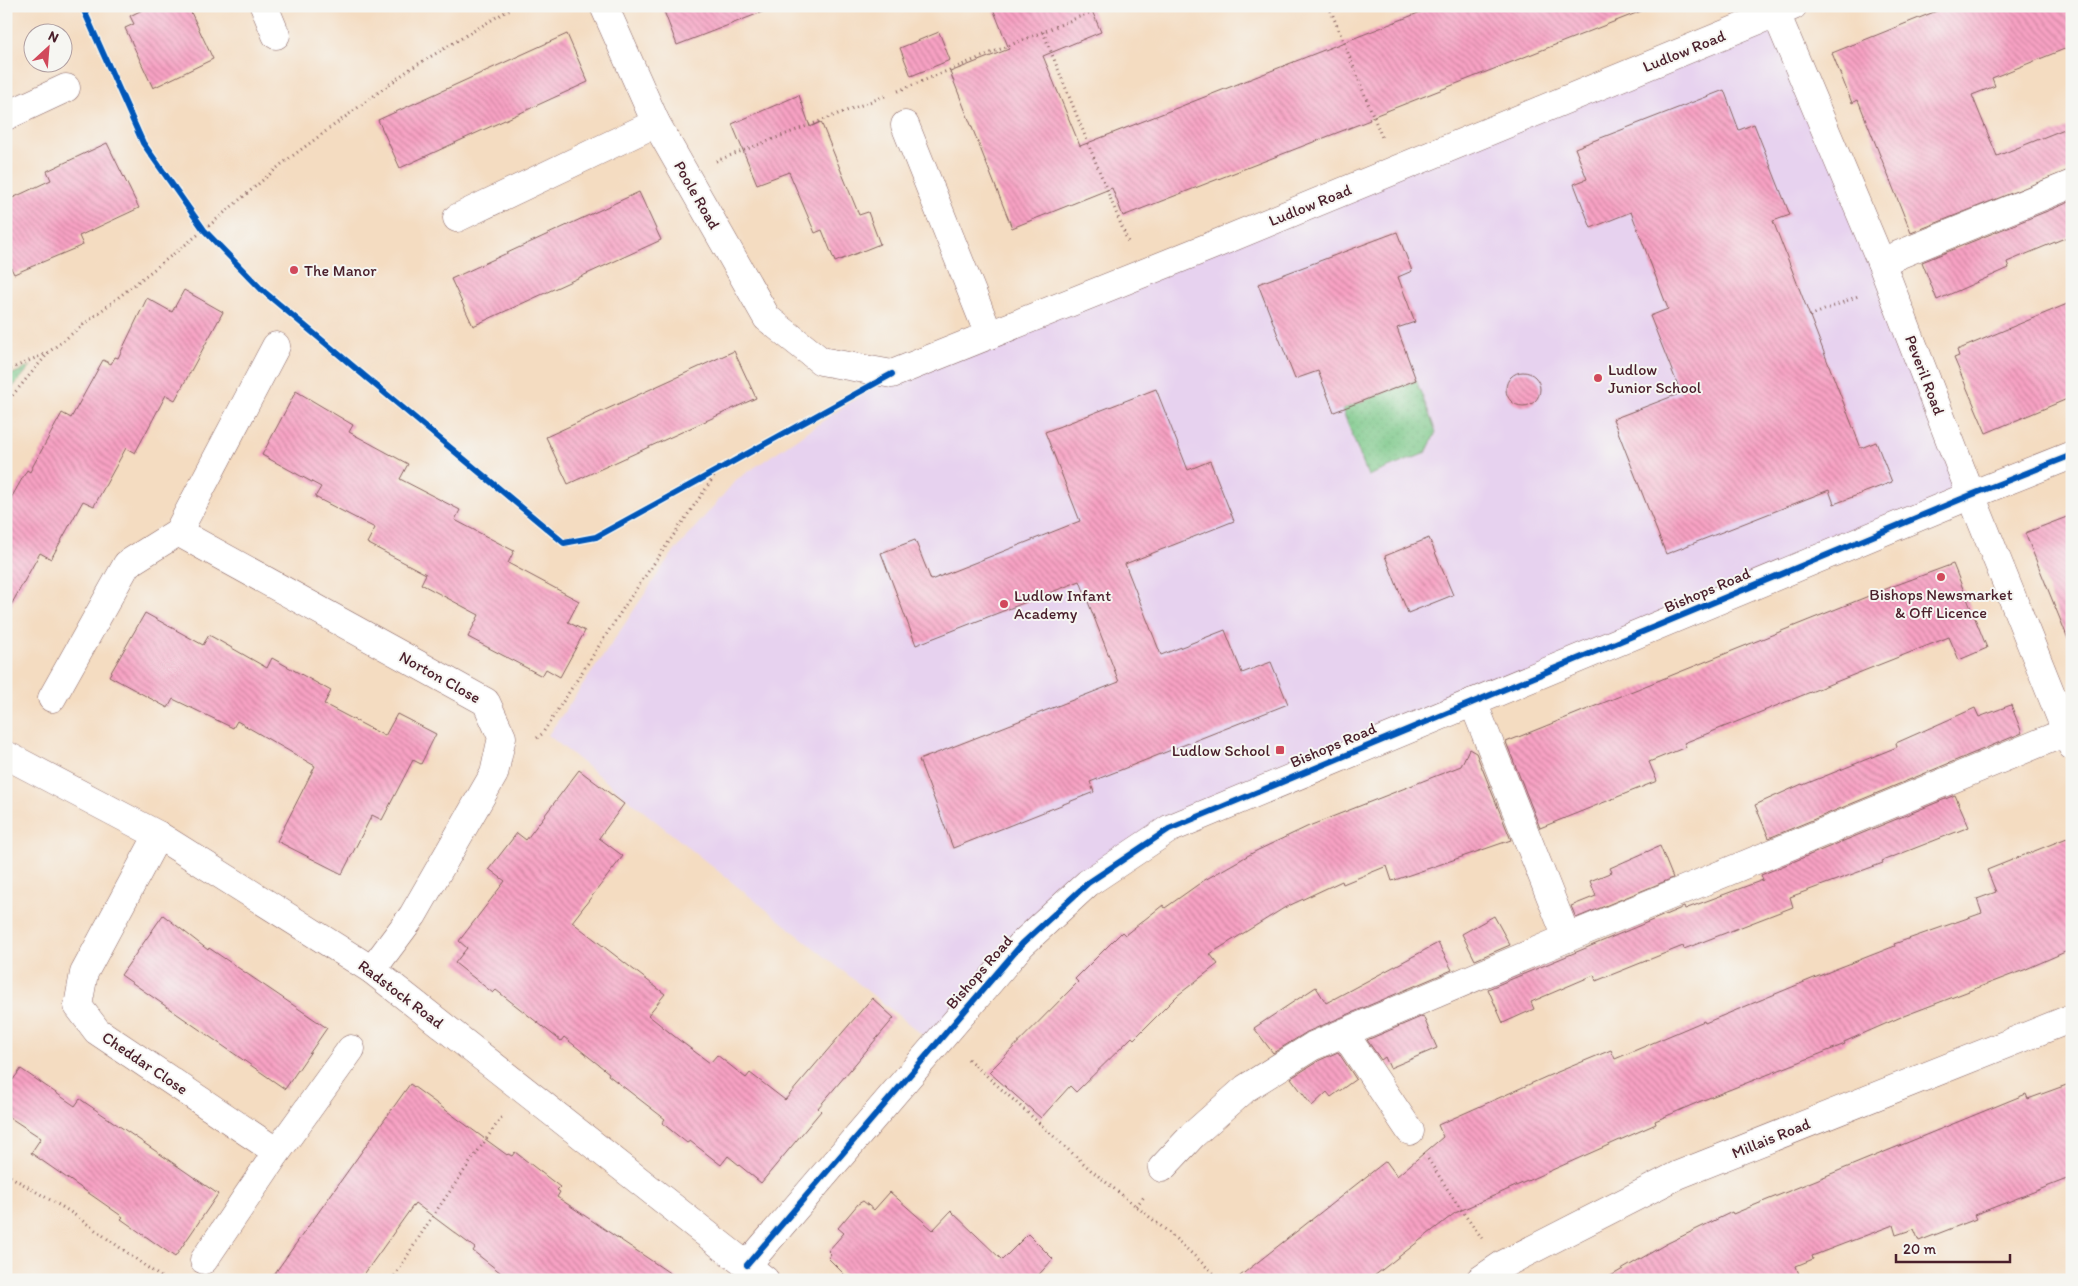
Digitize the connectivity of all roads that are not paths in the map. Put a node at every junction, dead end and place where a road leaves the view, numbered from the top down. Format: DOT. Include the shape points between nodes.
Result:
graph roads {
  1 [pos="264,6"];
  2 [pos="604,6"];
  3 [pos="1780,9"];
  4 [pos="276,35"];
  5 [pos="66,88"];
  6 [pos="6,116"];
  7 [pos="656,124"];
  8 [pos="905,125"];
  9 [pos="2072,184"];
  10 [pos="457,218"];
  11 [pos="1885,272"];
  12 [pos="989,335"];
  13 [pos="276,346"];
  14 [pos="821,361"];
  15 [pos="2072,455"];
  16 [pos="1971,495"];
  17 [pos="178,532"];
  18 [pos="52,698"];
  19 [pos="1473,702"];
  20 [pos="2070,741"];
  21 [pos="6,755"];
  22 [pos="158,835"];
  23 [pos="1566,938"];
  24 [pos="372,970"];
  25 [pos="2072,1018"];
  26 [pos="1344,1033"];
  27 [pos="350,1049"];
  28 [pos="1410,1131"];
  29 [pos="277,1152"];
  30 [pos="1162,1168"];
  31 [pos="204,1260"];
  32 [pos="756,1272"];
  33 [pos="1480,1280"];
  1 -- 4 [label="street"];
  2 -- 7 [label="street, Poole Road"];
  3 -- 11 [label="street, Peveril Road"];
  3 -- 12 [label="street, Ludlow Road"];
  5 -- 6 [label="street"];
  7 -- 10 [label="street"];
  7 -- 14 [label="street, Poole Road" via="767,318"];
  8 -- 12 [label="street"];
  9 -- 11 [label="street"];
  11 -- 16 [label="street, Peveril Road"];
  12 -- 14 [label="street, Ludlow Road" via="892,374"];
  13 -- 17 [label="street"];
  15 -- 16 [label="street, Bishops Road"];
  16 -- 19 [label="street, Bishops Road"];
  16 -- 20 [label="street, Peveril Road"];
  17 -- 18 [label="street" via="127,564"];
  17 -- 24 [label="street, Norton Close" via="486,702 502,737 494,774 413,915"];
  19 -- 23 [label="street"];
  19 -- 32 [label="street, Bishops Road" via="1169,828 1088,883 1022,944 942,1035"];
  20 -- 23 [label="street"];
  21 -- 22 [label="street, Radstock Road"];
  22 -- 24 [label="street, Radstock Road"];
  22 -- 29 [label="street, Cheddar Close" via="84,973 78,1006 97,1032"];
  23 -- 26 [label="street"];
  24 -- 32 [label="street, Radstock Road"];
  25 -- 33 [label="street, Millais Road" via="1678,1175 1502,1265"];
  26 -- 28 [label="street"];
  26 -- 30 [label="street" via="1313,1046 1246,1088 1193,1135"];
  27 -- 29 [label="street"];
  29 -- 31 [label="street"];
}
